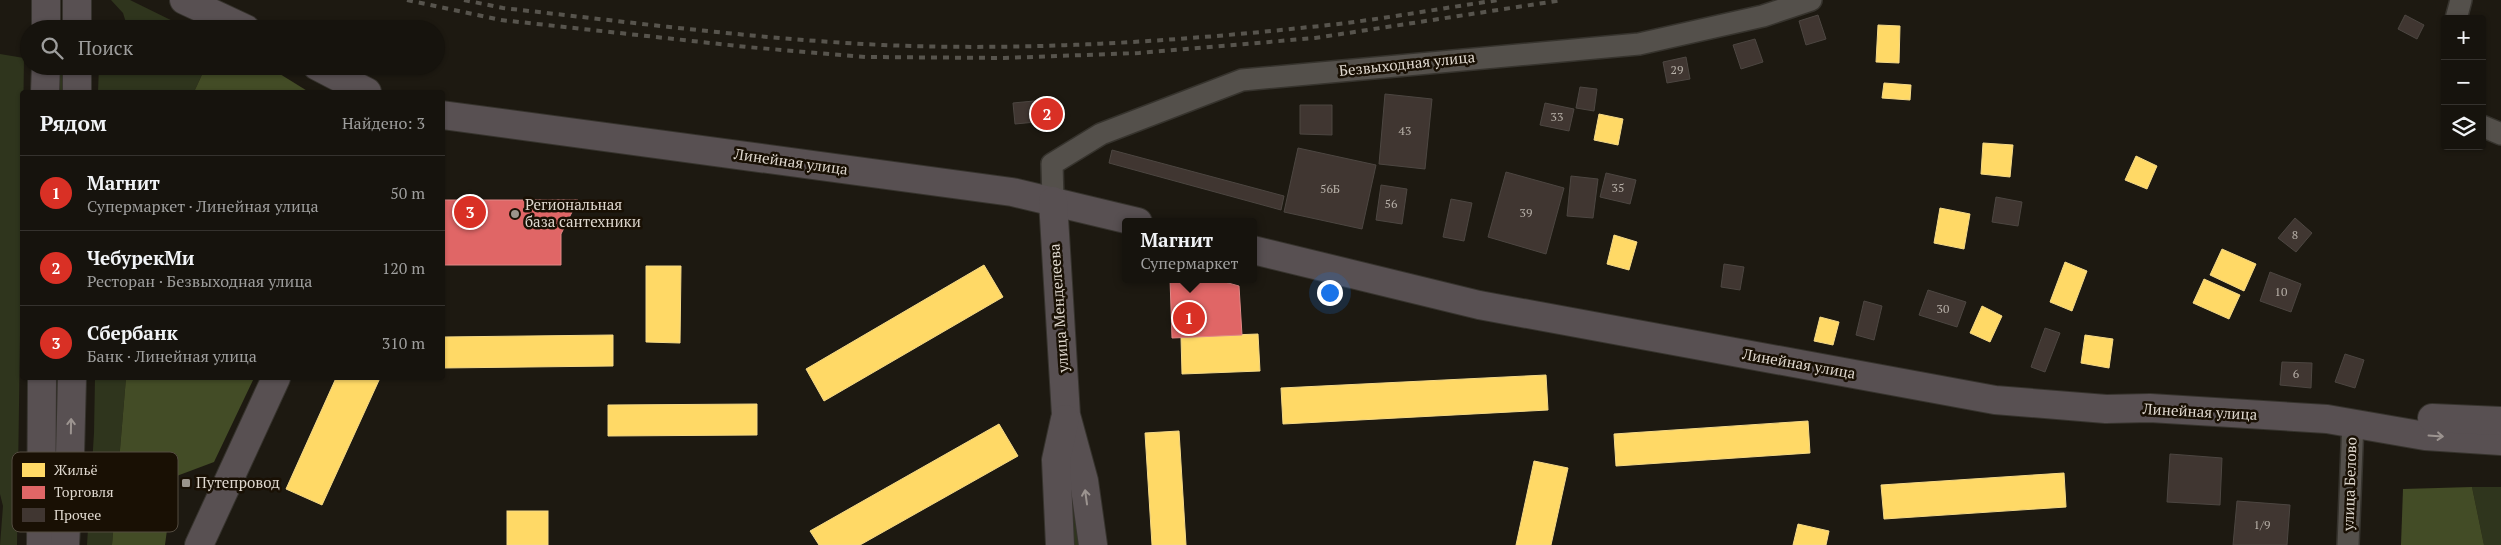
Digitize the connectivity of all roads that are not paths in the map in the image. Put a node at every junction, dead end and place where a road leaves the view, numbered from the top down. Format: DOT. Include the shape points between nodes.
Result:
graph roads {
  1 [pos="46,0"];
  2 [pos="77,0"];
  3 [pos="184,0"];
  4 [pos="1811,0"];
  5 [pos="2460,0"];
  6 [pos="2457,15"];
  7 [pos="46,20"];
  8 [pos="77,20"];
  9 [pos="227,20"];
  10 [pos="46,75"];
  11 [pos="77,75"];
  12 [pos="334,75"];
  13 [pos="45,90"];
  14 [pos="76,90"];
  15 [pos="363,90"];
  16 [pos="445,115"];
  17 [pos="2486,128"];
  18 [pos="2501,134"];
  19 [pos="1053,201"];
  20 [pos="1122,218"];
  21 [pos="1257,251"];
  22 [pos="42,380"];
  23 [pos="72,380"];
  24 [pos="275,380"];
  25 [pos="1066,415"];
  26 [pos="2501,420"];
  27 [pos="2353,422"];
  28 [pos="2501,441"];
  29 [pos="42,452"];
  30 [pos="70,452"];
  31 [pos="41,532"];
  32 [pos="65,532"];
  33 [pos="41,545"];
  34 [pos="64,545"];
  35 [pos="199,545"];
  36 [pos="1060,545"];
  37 [pos="1093,545"];
  38 [pos="2348,545"];
  1 -- 7 [label="main road"];
  2 -- 8 [label="main road"];
  3 -- 9 [label="main road"];
  4 -- 19 [label="street, Безвыходная улица" via="1763,16 1639,44 1242,80 1102,134 1052,164"];
  5 -- 6 [label="street"];
  10 -- 13 [label="main road"];
  11 -- 14 [label="main road"];
  12 -- 15 [label="main road"];
  16 -- 19 [label="main road, Линейная улица" via="1012,192"];
  17 -- 18 [label="street"];
  19 -- 20 [label="main road, Линейная улица"];
  19 -- 25 [label="main road, улица Менделеева"];
  21 -- 27 [label="main road, Линейная улица" via="1479,305 1996,400"];
  22 -- 29 [label="main road"];
  30 -- 23 [label="main road, one-way"];
  24 -- 35 [label="main road"];
  25 -- 36 [label="main road, улица Менделеева" via="1056,460"];
  37 -- 25 [label="main road, улица Менделеева, one-way" via="1084,481"];
  26 -- 27 [label="main road" via="2423,418"];
  27 -- 28 [label="main road, one-way" via="2425,436"];
  27 -- 38 [label="street, улица Белово"];
  31 -- 33 [label="main road"];
  34 -- 32 [label="main road, one-way"];
}
